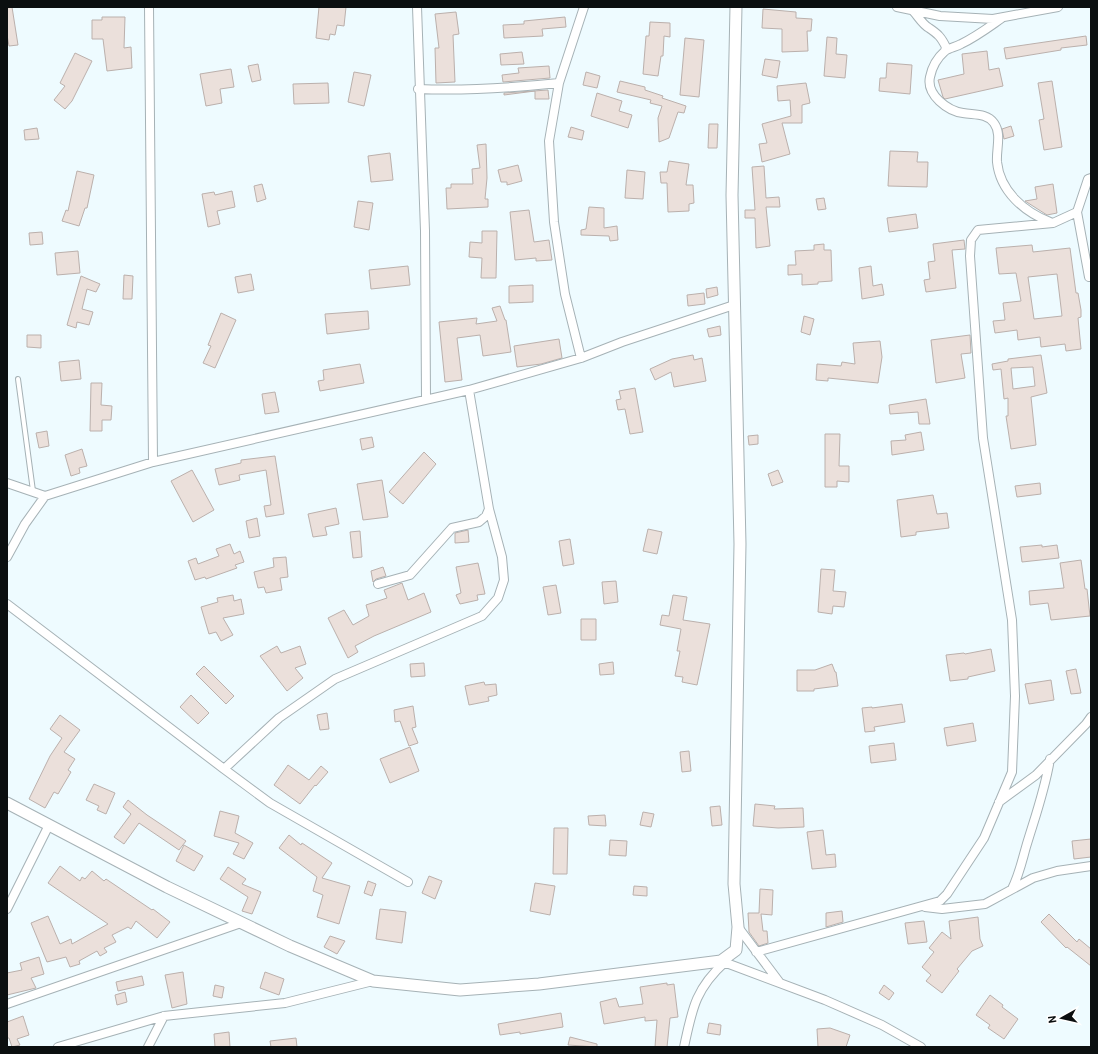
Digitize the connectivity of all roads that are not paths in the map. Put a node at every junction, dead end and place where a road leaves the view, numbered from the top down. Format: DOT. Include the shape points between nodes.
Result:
graph roads {
  1 [pos="150,7"];
  2 [pos="417,7"];
  3 [pos="584,7"];
  4 [pos="736,7"];
  5 [pos="897,7"];
  6 [pos="1058,7"];
  7 [pos="913,11"];
  8 [pos="1002,18"];
  9 [pos="945,51"];
  10 [pos="558,83"];
  11 [pos="418,89"];
  12 [pos="1091,178"];
  13 [pos="1076,212"];
  14 [pos="1053,223"];
  15 [pos="1089,278"];
  16 [pos="734,306"];
  17 [pos="581,358"];
  18 [pos="18,379"];
  19 [pos="469,390"];
  20 [pos="426,400"];
  21 [pos="153,462"];
  22 [pos="7,483"];
  23 [pos="33,491"];
  24 [pos="45,496"];
  25 [pos="489,509"];
  26 [pos="7,557"];
  27 [pos="378,584"];
  28 [pos="7,604"];
  29 [pos="1091,717"];
  30 [pos="1050,759"];
  31 [pos="224,768"];
  32 [pos="7,803"];
  33 [pos="999,803"];
  34 [pos="49,825"];
  35 [pos="1091,866"];
  36 [pos="408,882"];
  37 [pos="1012,888"];
  38 [pos="920,907"];
  39 [pos="7,909"];
  40 [pos="241,923"];
  41 [pos="738,927"];
  42 [pos="756,952"];
  43 [pos="723,962"];
  44 [pos="373,981"];
  45 [pos="781,983"];
  46 [pos="7,1004"];
  47 [pos="164,1016"];
  48 [pos="58,1047"];
  49 [pos="148,1047"];
  50 [pos="684,1047"];
  51 [pos="921,1047"];
  1 -- 21 [label="street"];
  2 -- 11 [label="street"];
  3 -- 10 [label="street"];
  4 -- 16 [label="street" via="732,150"];
  5 -- 7 [label="street"];
  6 -- 8 [label="street"];
  7 -- 8 [label="street" via="956,17"];
  7 -- 9 [label="street" via="942,37"];
  8 -- 9 [label="street" via="975,36"];
  9 -- 14 [label="street" via="932,66 929,79 933,94 942,104 952,109 977,114 994,123 998,133 997,161 1004,186 1034,216"];
  10 -- 11 [label="street" via="494,90"];
  10 -- 17 [label="street" via="549,141 554,222 565,294"];
  11 -- 20 [label="street" via="424,231"];
  12 -- 13 [label="street" via="1088,179"];
  13 -- 14 [label="street"];
  13 -- 15 [label="street"];
  14 -- 33 [label="street" via="978,230 970,240 983,438 1012,628 1015,696 1012,772"];
  16 -- 17 [label="street"];
  16 -- 41 [label="street" via="740,544 734,884"];
  17 -- 19 [label="street"];
  18 -- 23 [label="lane"];
  19 -- 20 [label="street"];
  19 -- 25 [label="street"];
  20 -- 21 [label="street"];
  21 -- 24 [label="street"];
  22 -- 23 [label="street"];
  23 -- 24 [label="street"];
  24 -- 26 [label="street" via="25,524"];
  25 -- 27 [label="street" via="479,522 452,528 410,575"];
  25 -- 31 [label="street" via="502,557 504,580 498,598 482,616 335,679 279,718"];
  28 -- 31 [label="street"];
  29 -- 30 [label="street"];
  30 -- 33 [label="street" via="1036,775"];
  30 -- 37 [label="street" via="1041,802 1020,872"];
  31 -- 36 [label="street" via="270,803"];
  32 -- 34 [label="street"];
  33 -- 38 [label="street" via="984,838 948,894 940,901"];
  34 -- 39 [label="street"];
  34 -- 40 [label="street" via="167,888"];
  35 -- 37 [label="street" via="1057,871"];
  37 -- 38 [label="street" via="1001,897 985,904 942,909"];
  38 -- 42 [label="street"];
  40 -- 44 [label="street"];
  40 -- 46 [label="street"];
  41 -- 42 [label="street"];
  41 -- 43 [label="street" via="736,950"];
  42 -- 45 [label="street"];
  43 -- 44 [label="street" via="539,984 460,990"];
  43 -- 45 [label="street"];
  43 -- 50 [label="street" via="695,1000"];
  44 -- 47 [label="street" via="285,1003"];
  45 -- 51 [label="street" via="882,1026"];
  47 -- 48 [label="street"];
  47 -- 49 [label="street"];
}
